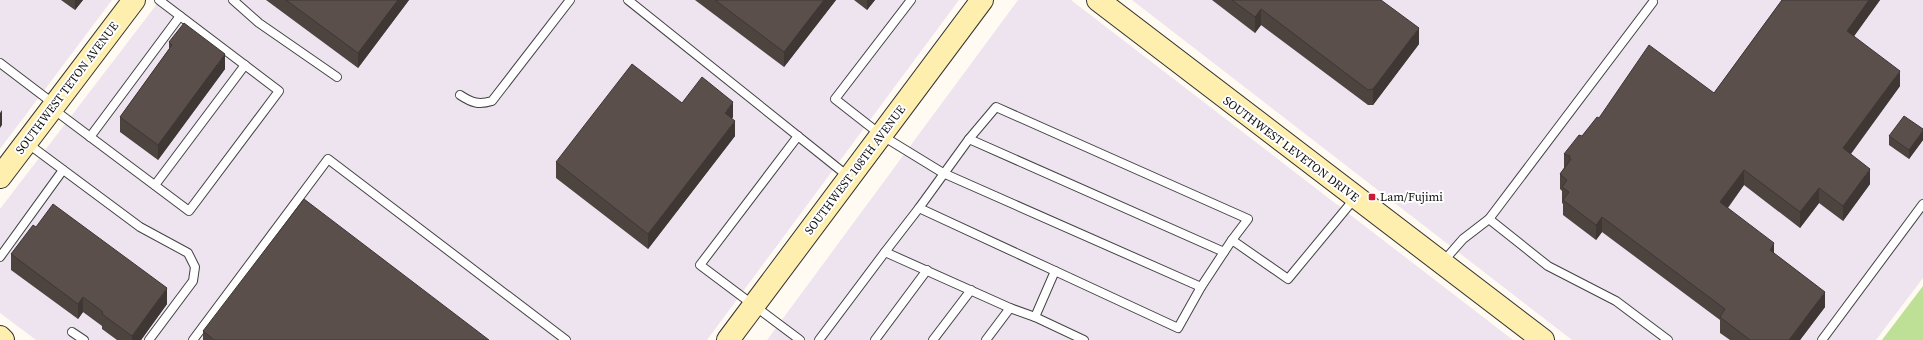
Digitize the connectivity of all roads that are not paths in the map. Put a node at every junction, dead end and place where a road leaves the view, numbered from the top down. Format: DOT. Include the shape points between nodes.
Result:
graph roads {
  1 [pos="134,0"];
  2 [pos="159,0"];
  3 [pos="233,0"];
  4 [pos="570,0"];
  5 [pos="628,0"];
  6 [pos="911,0"];
  7 [pos="982,0"];
  8 [pos="1098,0"];
  9 [pos="1653,2"];
  10 [pos="180,16"];
  11 [pos="0,63"];
  12 [pos="245,65"];
  13 [pos="337,77"];
  14 [pos="460,95"];
  15 [pos="53,107"];
  16 [pos="881,135"];
  17 [pos="798,136"];
  18 [pos="90,137"];
  19 [pos="969,139"];
  20 [pos="26,142"];
  21 [pos="64,170"];
  22 [pos="943,173"];
  23 [pos="0,177"];
  24 [pos="850,177"];
  25 [pos="155,185"];
  26 [pos="1355,198"];
  27 [pos="1923,204"];
  28 [pos="919,208"];
  29 [pos="1489,220"];
  30 [pos="1232,240"];
  31 [pos="885,252"];
  32 [pos="1224,252"];
  33 [pos="0,257"];
  34 [pos="1442,264"];
  35 [pos="927,270"];
  36 [pos="1055,271"];
  37 [pos="1201,287"];
  38 [pos="971,290"];
  39 [pos="754,306"];
  40 [pos="1010,308"];
  41 [pos="1035,317"];
  42 [pos="72,332"];
  43 [pos="0,337"];
  44 [pos="3,340"];
  45 [pos="84,340"];
  46 [pos="150,340"];
  47 [pos="193,340"];
  48 [pos="566,340"];
  49 [pos="728,340"];
  50 [pos="800,340"];
  51 [pos="819,340"];
  52 [pos="874,340"];
  53 [pos="933,340"];
  54 [pos="986,340"];
  55 [pos="1084,340"];
  56 [pos="1543,340"];
  57 [pos="1668,340"];
  58 [pos="1822,340"];
  1 -- 15 [label="street, SOUTHWEST TETON AVENUE"];
  2 -- 10 [label="lane"];
  3 -- 13 [label="lane" via="259,23"];
  4 -- 14 [label="lane" via="492,101 482,104 471,102"];
  5 -- 17 [label="lane"];
  6 -- 16 [label="lane" via="835,99"];
  7 -- 16 [label="street, SOUTHWEST 108TH AVENUE"];
  8 -- 26 [label="street, SOUTHWEST LEVETON DRIVE"];
  9 -- 29 [label="lane"];
  10 -- 12 [label="lane"];
  10 -- 18 [label="lane"];
  11 -- 15 [label="lane"];
  12 -- 25 [label="lane"];
  12 -- 25 [label="lane" via="280,91 189,211"];
  15 -- 18 [label="lane"];
  15 -- 20 [label="street, SOUTHWEST TETON AVENUE"];
  16 -- 22 [label="lane"];
  16 -- 24 [label="street, SOUTHWEST 108TH AVENUE"];
  17 -- 24 [label="lane"];
  17 -- 39 [label="lane" via="700,265"];
  18 -- 25 [label="lane"];
  19 -- 22 [label="lane"];
  19 -- 30 [label="lane" via="996,107 1248,219"];
  19 -- 32 [label="lane"];
  20 -- 21 [label="lane"];
  20 -- 23 [label="street, SOUTHWEST TETON AVENUE"];
  21 -- 33 [label="lane"];
  21 -- 46 [label="lane" via="140,227 188,253 195,267 193,282"];
  22 -- 28 [label="lane"];
  22 -- 37 [label="lane"];
  24 -- 39 [label="street, SOUTHWEST 108TH AVENUE"];
  26 -- 30 [label="lane" via="1288,279"];
  26 -- 34 [label="street, SOUTHWEST LEVETON DRIVE"];
  27 -- 58 [label="lane"];
  28 -- 31 [label="lane"];
  28 -- 36 [label="lane"];
  29 -- 34 [label="lane" via="1463,238"];
  29 -- 57 [label="lane" via="1548,266 1616,301"];
  30 -- 32 [label="lane"];
  31 -- 35 [label="lane"];
  31 -- 51 [label="lane"];
  32 -- 37 [label="lane"];
  34 -- 56 [label="street, SOUTHWEST LEVETON DRIVE"];
  35 -- 38 [label="lane"];
  35 -- 52 [label="lane"];
  36 -- 37 [label="lane" via="1178,328"];
  36 -- 41 [label="lane"];
  38 -- 40 [label="lane"];
  38 -- 53 [label="lane"];
  39 -- 49 [label="street, SOUTHWEST 108TH AVENUE"];
  39 -- 50 [label="lane"];
  40 -- 41 [label="lane"];
  40 -- 54 [label="lane"];
  41 -- 55 [label="lane"];
  42 -- 45 [label="lane"];
  43 -- 44 [label="street"];
  47 -- 48 [label="lane" via="328,159"];
}
